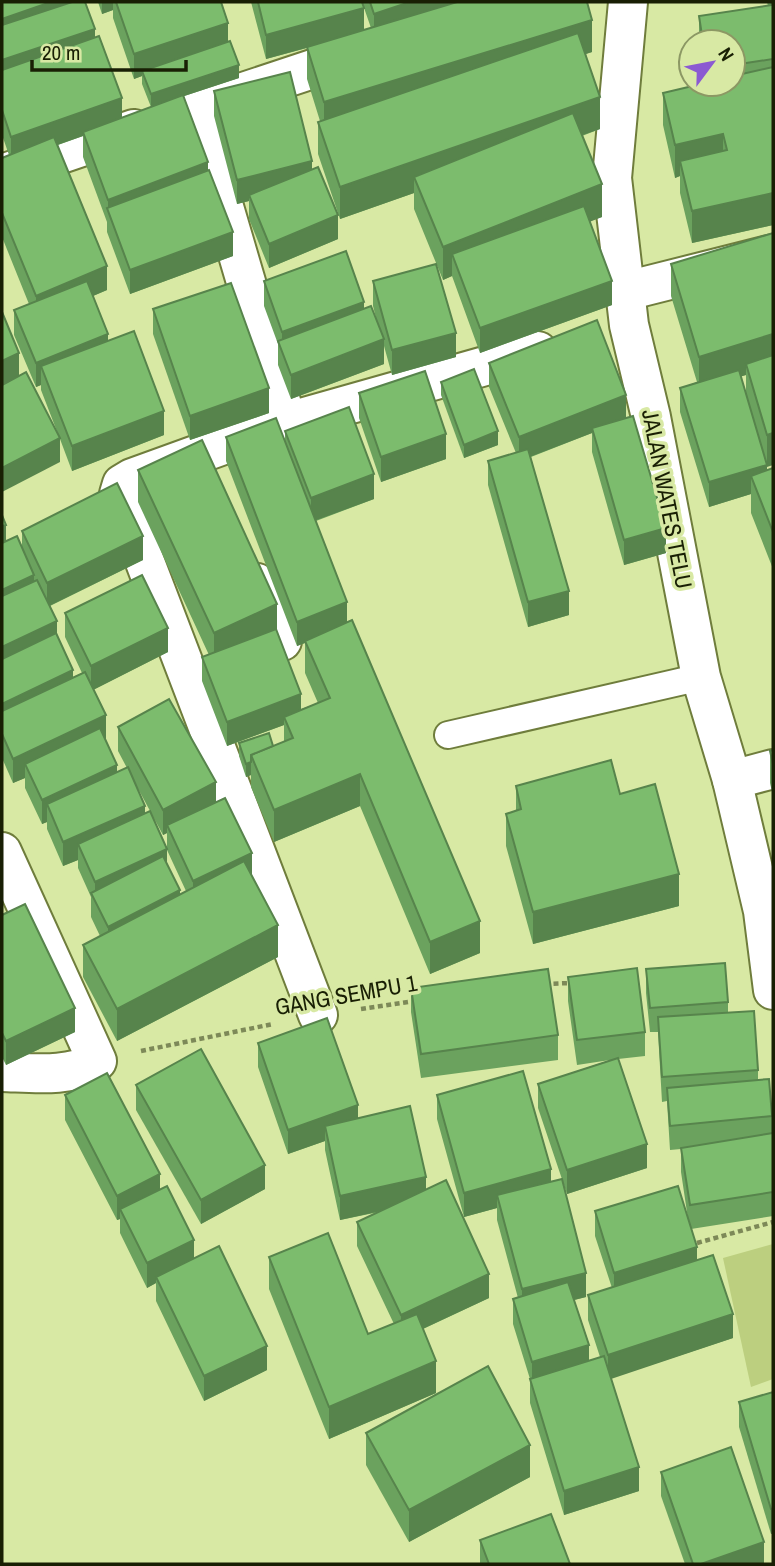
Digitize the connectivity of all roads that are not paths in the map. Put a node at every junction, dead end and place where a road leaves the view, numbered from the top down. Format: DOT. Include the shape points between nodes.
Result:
graph roads {
  1 [pos="628,2"];
  2 [pos="384,46"];
  3 [pos="195,108"];
  4 [pos="2,174"];
  5 [pos="773,254"];
  6 [pos="608,322"];
  7 [pos="287,422"];
  8 [pos="199,453"];
  9 [pos="216,491"];
  10 [pos="243,553"];
  11 [pos="282,640"];
  12 [pos="701,677"];
  13 [pos="448,735"];
  14 [pos="773,769"];
  15 [pos="732,780"];
  16 [pos="2,852"];
  17 [pos="773,990"];
  18 [pos="318,1015"];
  19 [pos="2,1072"];
  1 -- 6 [label="street, JALAN WATES TELU" via="612,178"];
  2 -- 3 [label="street"];
  3 -- 4 [label="street"];
  3 -- 7 [label="street"];
  5 -- 6 [label="street"];
  6 -- 7 [label="street"];
  6 -- 12 [label="street, JALAN WATES TELU" via="651,417"];
  7 -- 8 [label="street"];
  8 -- 9 [label="street"];
  8 -- 18 [label="street" via="132,478 122,484 119,494"];
  10 -- 11 [label="street"];
  12 -- 13 [label="lane"];
  12 -- 15 [label="street, JALAN WATES TELU"];
  14 -- 15 [label="street"];
  15 -- 17 [label="street, JALAN WATES TELU" via="763,911"];
  16 -- 19 [label="street" via="97,1060 69,1072"];
}
